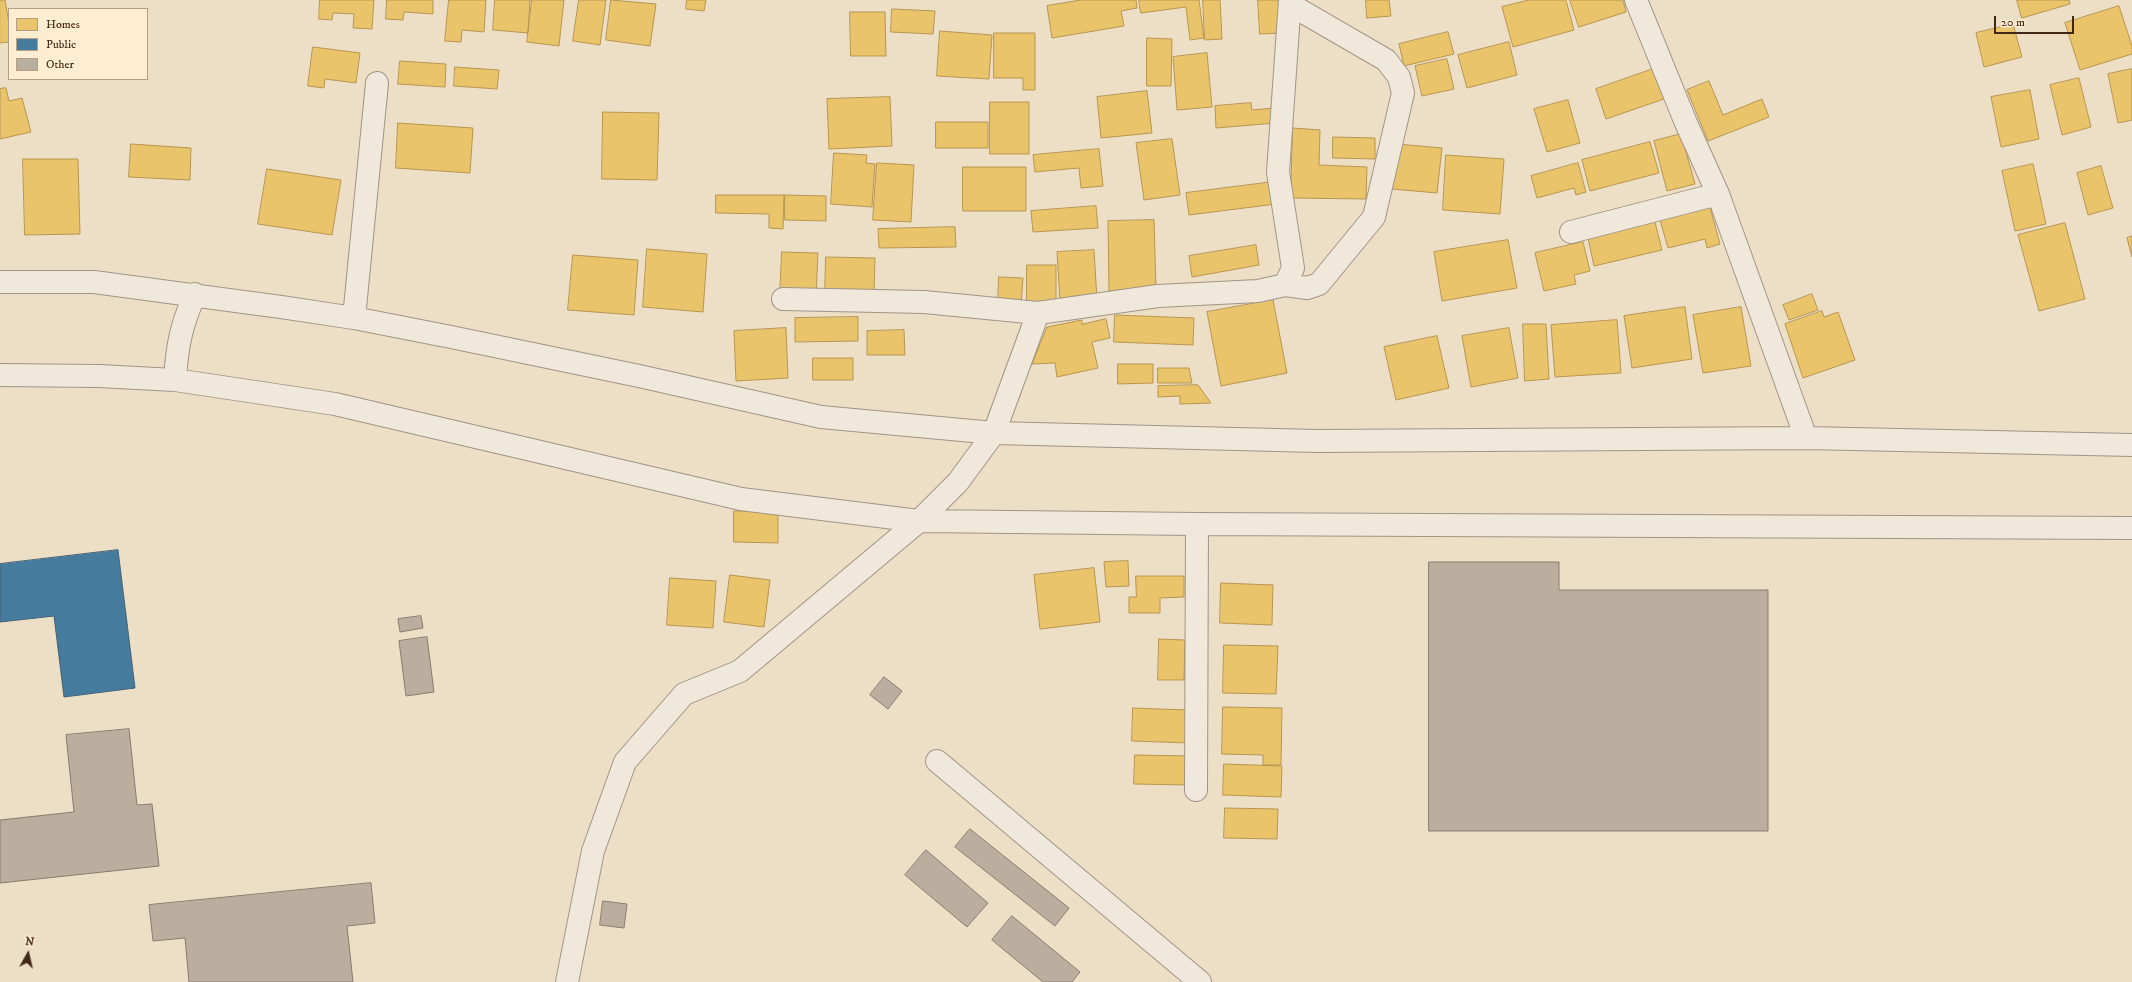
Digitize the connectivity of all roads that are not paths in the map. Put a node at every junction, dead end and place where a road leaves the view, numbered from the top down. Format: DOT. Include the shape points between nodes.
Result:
graph roads {
  1 [pos="1636,0"];
  2 [pos="1291,2"];
  3 [pos="377,83"];
  4 [pos="1718,194"];
  5 [pos="1571,232"];
  6 [pos="0,282"];
  7 [pos="1285,285"];
  8 [pos="195,294"];
  9 [pos="783,299"];
  10 [pos="1038,313"];
  11 [pos="354,318"];
  12 [pos="0,375"];
  13 [pos="175,380"];
  14 [pos="994,433"];
  15 [pos="1806,438"];
  16 [pos="2132,445"];
  17 [pos="919,521"];
  18 [pos="1197,524"];
  19 [pos="2132,528"];
  20 [pos="937,761"];
  21 [pos="1196,790"];
  22 [pos="567,982"];
  23 [pos="1200,982"];
  1 -- 4 [label="street"];
  2 -- 7 [label="street" via="1278,172 1293,268"];
  2 -- 7 [label="street" via="1386,60 1399,77 1403,93 1374,217 1319,284 1307,288"];
  3 -- 11 [label="street"];
  4 -- 5 [label="street"];
  4 -- 15 [label="street"];
  6 -- 8 [label="street" via="94,282"];
  7 -- 10 [label="street" via="1258,291 1158,296"];
  8 -- 11 [label="street"];
  8 -- 13 [label="street" via="185,317 177,347"];
  9 -- 10 [label="street" via="924,302"];
  10 -- 14 [label="street"];
  11 -- 14 [label="street" via="639,376 821,417"];
  12 -- 13 [label="street"];
  13 -- 17 [label="street" via="334,404 741,499"];
  14 -- 15 [label="street" via="1317,441"];
  14 -- 17 [label="street" via="958,482"];
  15 -- 16 [label="street"];
  17 -- 18 [label="street"];
  17 -- 22 [label="street" via="740,671 684,694 625,762 592,851"];
  18 -- 19 [label="street"];
  18 -- 21 [label="street"];
  20 -- 23 [label="street"];
}
